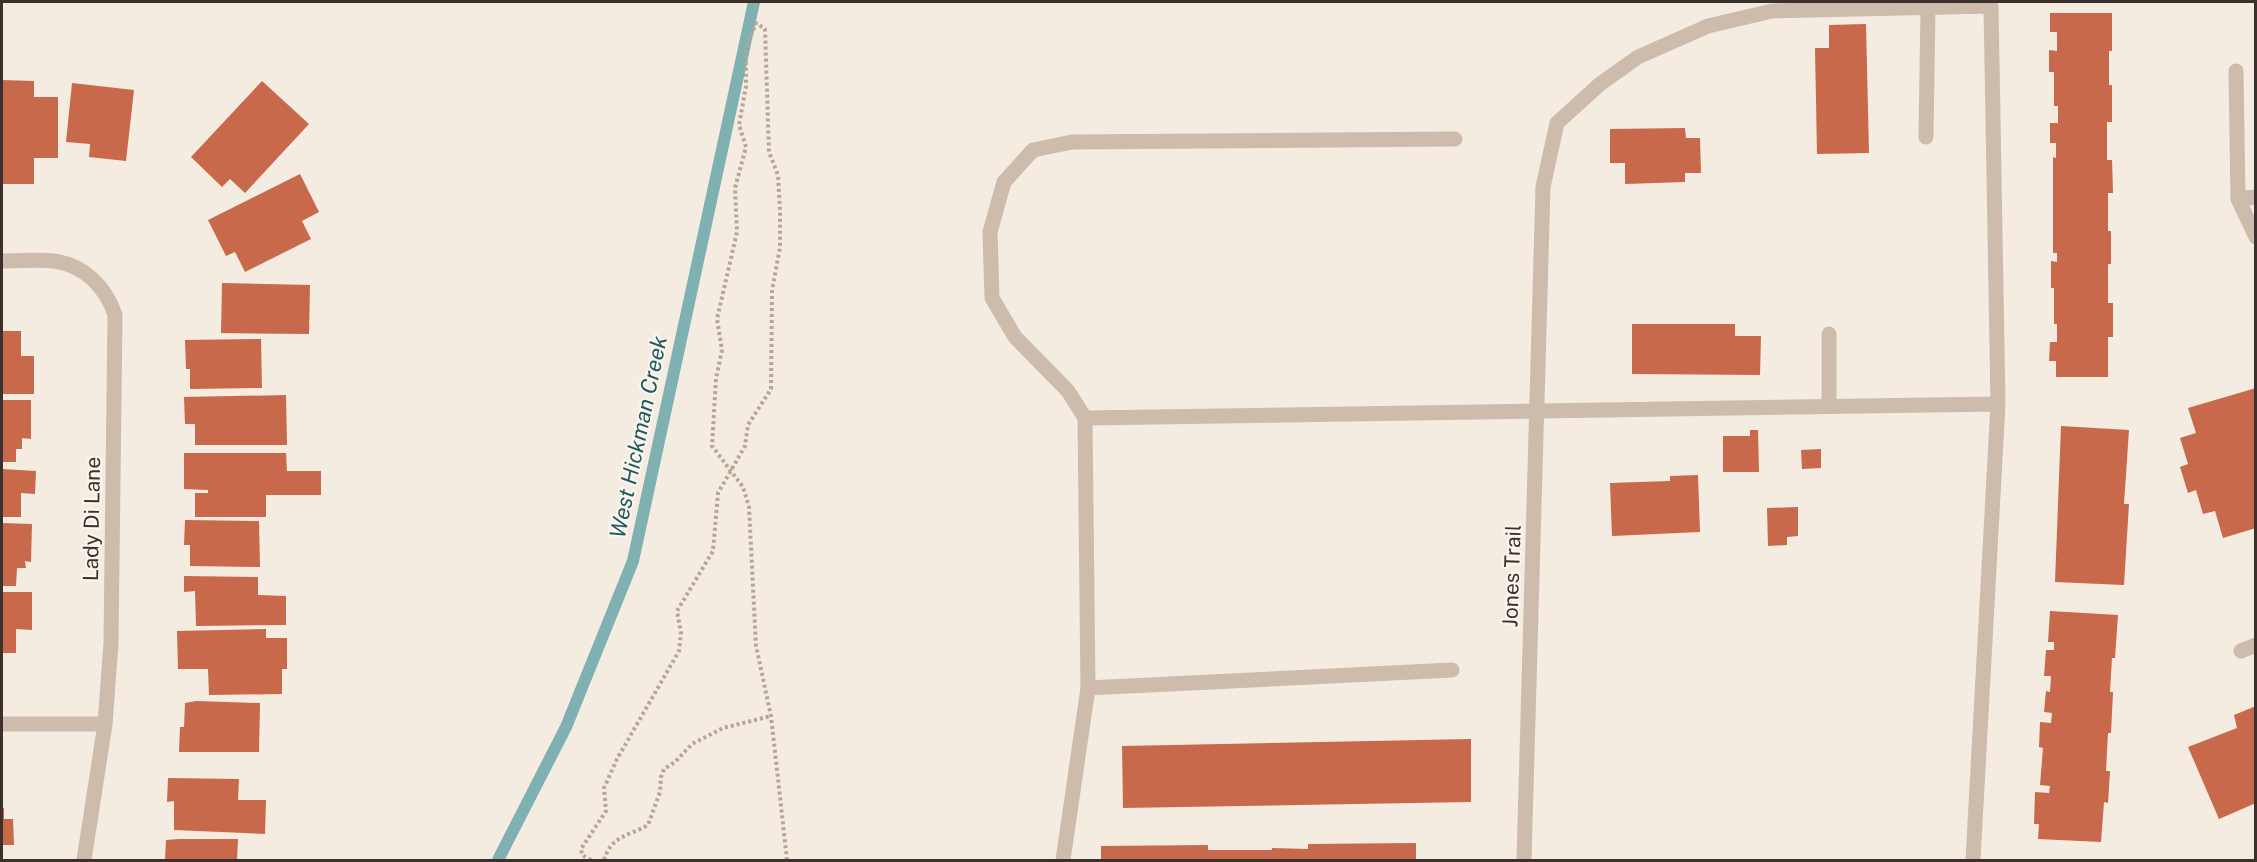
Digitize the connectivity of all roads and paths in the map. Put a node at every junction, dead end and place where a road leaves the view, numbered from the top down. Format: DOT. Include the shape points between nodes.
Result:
graph roads {
  1 [pos="1928,8"];
  2 [pos="2236,71"];
  3 [pos="1926,137"];
  4 [pos="1455,139"];
  5 [pos="2256,197"];
  6 [pos="2238,199"];
  7 [pos="2256,237"];
  8 [pos="2,261"];
  9 [pos="1829,334"];
  10 [pos="1998,404"];
  11 [pos="1829,406"];
  12 [pos="1538,410"];
  13 [pos="1085,418"];
  14 [pos="732,471"];
  15 [pos="2256,645"];
  16 [pos="2241,651"];
  17 [pos="1452,670"];
  18 [pos="1088,688"];
  19 [pos="771,716"];
  20 [pos="2,724"];
  21 [pos="105,724"];
  22 [pos="84,861"];
  23 [pos="591,861"];
  24 [pos="604,861"];
  25 [pos="787,861"];
  26 [pos="1063,861"];
  27 [pos="1524,861"];
  28 [pos="1973,861"];
  1 -- 3 [label="street"];
  1 -- 10 [label="street, Jones Trail" via="1991,6"];
  1 -- 12 [label="street, Jones Trail" via="1772,11 1708,26 1638,57 1600,84 1557,123 1543,187"];
  2 -- 6 [label="street"];
  4 -- 13 [label="street" via="1072,142 1033,150 1004,182 990,232 992,298 1015,337 1068,391"];
  5 -- 6 [label="street"];
  6 -- 7 [label="street"];
  8 -- 21 [label="street, Lady Di Lane" via="55,261 78,269 99,283 115,315 111,643"];
  9 -- 11 [label="street"];
  10 -- 11 [label="street"];
  10 -- 28 [label="street"];
  11 -- 12 [label="street"];
  12 -- 13 [label="street"];
  12 -- 27 [label="street, Jones Trail"];
  13 -- 18 [label="street"];
  14 -- 14 [label="path" via="745,446 748,425 771,389 772,291 780,247 778,175 769,152 765,29 756,23 746,48 746,86 739,125 746,147 735,188 737,232 717,318 722,350 712,446"];
  14 -- 19 [label="path" via="743,487 749,507 756,646"];
  14 -- 23 [label="path" via="718,493 713,551 677,611 679,651 617,759 604,788 606,812 581,849 582,855"];
  15 -- 16 [label="street"];
  17 -- 18 [label="street"];
  18 -- 26 [label="street"];
  19 -- 24 [label="path" via="723,728 692,744 664,769 648,825 613,841"];
  19 -- 25 [label="path"];
  20 -- 21 [label="street"];
  21 -- 22 [label="street, Lady Di Lane"];
}
